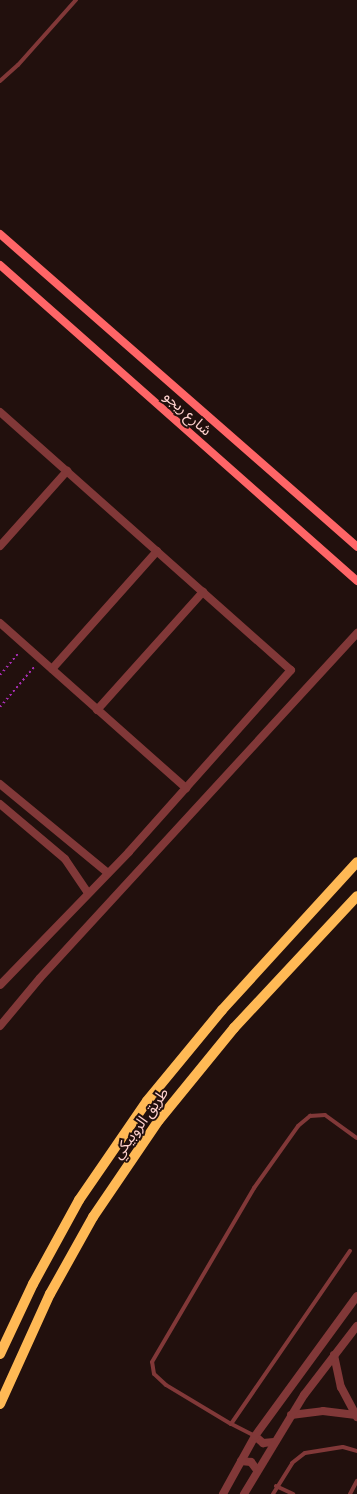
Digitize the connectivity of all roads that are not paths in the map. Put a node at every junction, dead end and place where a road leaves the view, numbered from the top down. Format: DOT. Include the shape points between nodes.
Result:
graph roads {
  1 [pos="76,0"];
  2 [pos="0,81"];
  3 [pos="0,234"];
  4 [pos="0,265"];
  5 [pos="0,412"];
  6 [pos="67,471"];
  7 [pos="0,546"];
  8 [pos="357,547"];
  9 [pos="157,551"];
  10 [pos="357,581"];
  11 [pos="203,592"];
  12 [pos="0,623"];
  13 [pos="356,633"];
  14 [pos="52,669"];
  15 [pos="97,710"];
  16 [pos="0,784"];
  17 [pos="186,788"];
  18 [pos="0,804"];
  19 [pos="357,862"];
  20 [pos="108,873"];
  21 [pos="88,893"];
  22 [pos="357,896"];
  23 [pos="0,985"];
  24 [pos="0,1026"];
  25 [pos="357,1138"];
  26 [pos="350,1251"];
  27 [pos="357,1296"];
  28 [pos="357,1326"];
  29 [pos="0,1354"];
  30 [pos="334,1355"];
  31 [pos="0,1404"];
  32 [pos="291,1415"];
  33 [pos="356,1416"];
  34 [pos="231,1424"];
  35 [pos="255,1436"];
  36 [pos="274,1442"];
  37 [pos="357,1452"];
  38 [pos="241,1461"];
  39 [pos="257,1470"];
  40 [pos="357,1481"];
  41 [pos="276,1486"];
  42 [pos="223,1494"];
  43 [pos="244,1494"];
  44 [pos="273,1494"];
  45 [pos="293,1494"];
  46 [pos="350,1494"];
  1 -- 2 [label="lane" via="18,66"];
  3 -- 8 [label="main road, شارع ريجو"];
  4 -- 10 [label="main road, شارع ريجو"];
  5 -- 6 [label="street"];
  6 -- 7 [label="street"];
  6 -- 9 [label="street"];
  9 -- 11 [label="street"];
  9 -- 14 [label="street"];
  11 -- 15 [label="street"];
  11 -- 17 [label="street" via="291,670"];
  12 -- 14 [label="street"];
  13 -- 24 [label="street" via="40,978"];
  14 -- 15 [label="street"];
  15 -- 17 [label="street"];
  16 -- 20 [label="street"];
  17 -- 20 [label="street"];
  18 -- 21 [label="street" via="64,859"];
  19 -- 29 [label="main road, طريق الروبيكي" via="222,1010 148,1101 79,1200 33,1284"];
  20 -- 21 [label="street"];
  21 -- 23 [label="street"];
  22 -- 31 [label="main road, طريق الروبيكي" via="234,1028 159,1120 92,1216 50,1294"];
  25 -- 34 [label="lane" via="325,1115 310,1116 298,1126 254,1188 152,1362 154,1374 166,1385"];
  26 -- 34 [label="lane"];
  27 -- 35 [label="street"];
  28 -- 30 [label="street"];
  30 -- 32 [label="street"];
  30 -- 33 [label="street" via="341,1387"];
  32 -- 33 [label="street" via="324,1411"];
  32 -- 36 [label="street"];
  34 -- 35 [label="lane"];
  35 -- 36 [label="street" via="263,1443"];
  35 -- 38 [label="street"];
  36 -- 39 [label="street"];
  37 -- 41 [label="lane" via="343,1447 305,1453 292,1463"];
  38 -- 39 [label="street" via="251,1462"];
  38 -- 42 [label="street"];
  39 -- 43 [label="street"];
  40 -- 46 [label="lane"];
  41 -- 44 [label="lane"];
  41 -- 45 [label="lane"];
}
